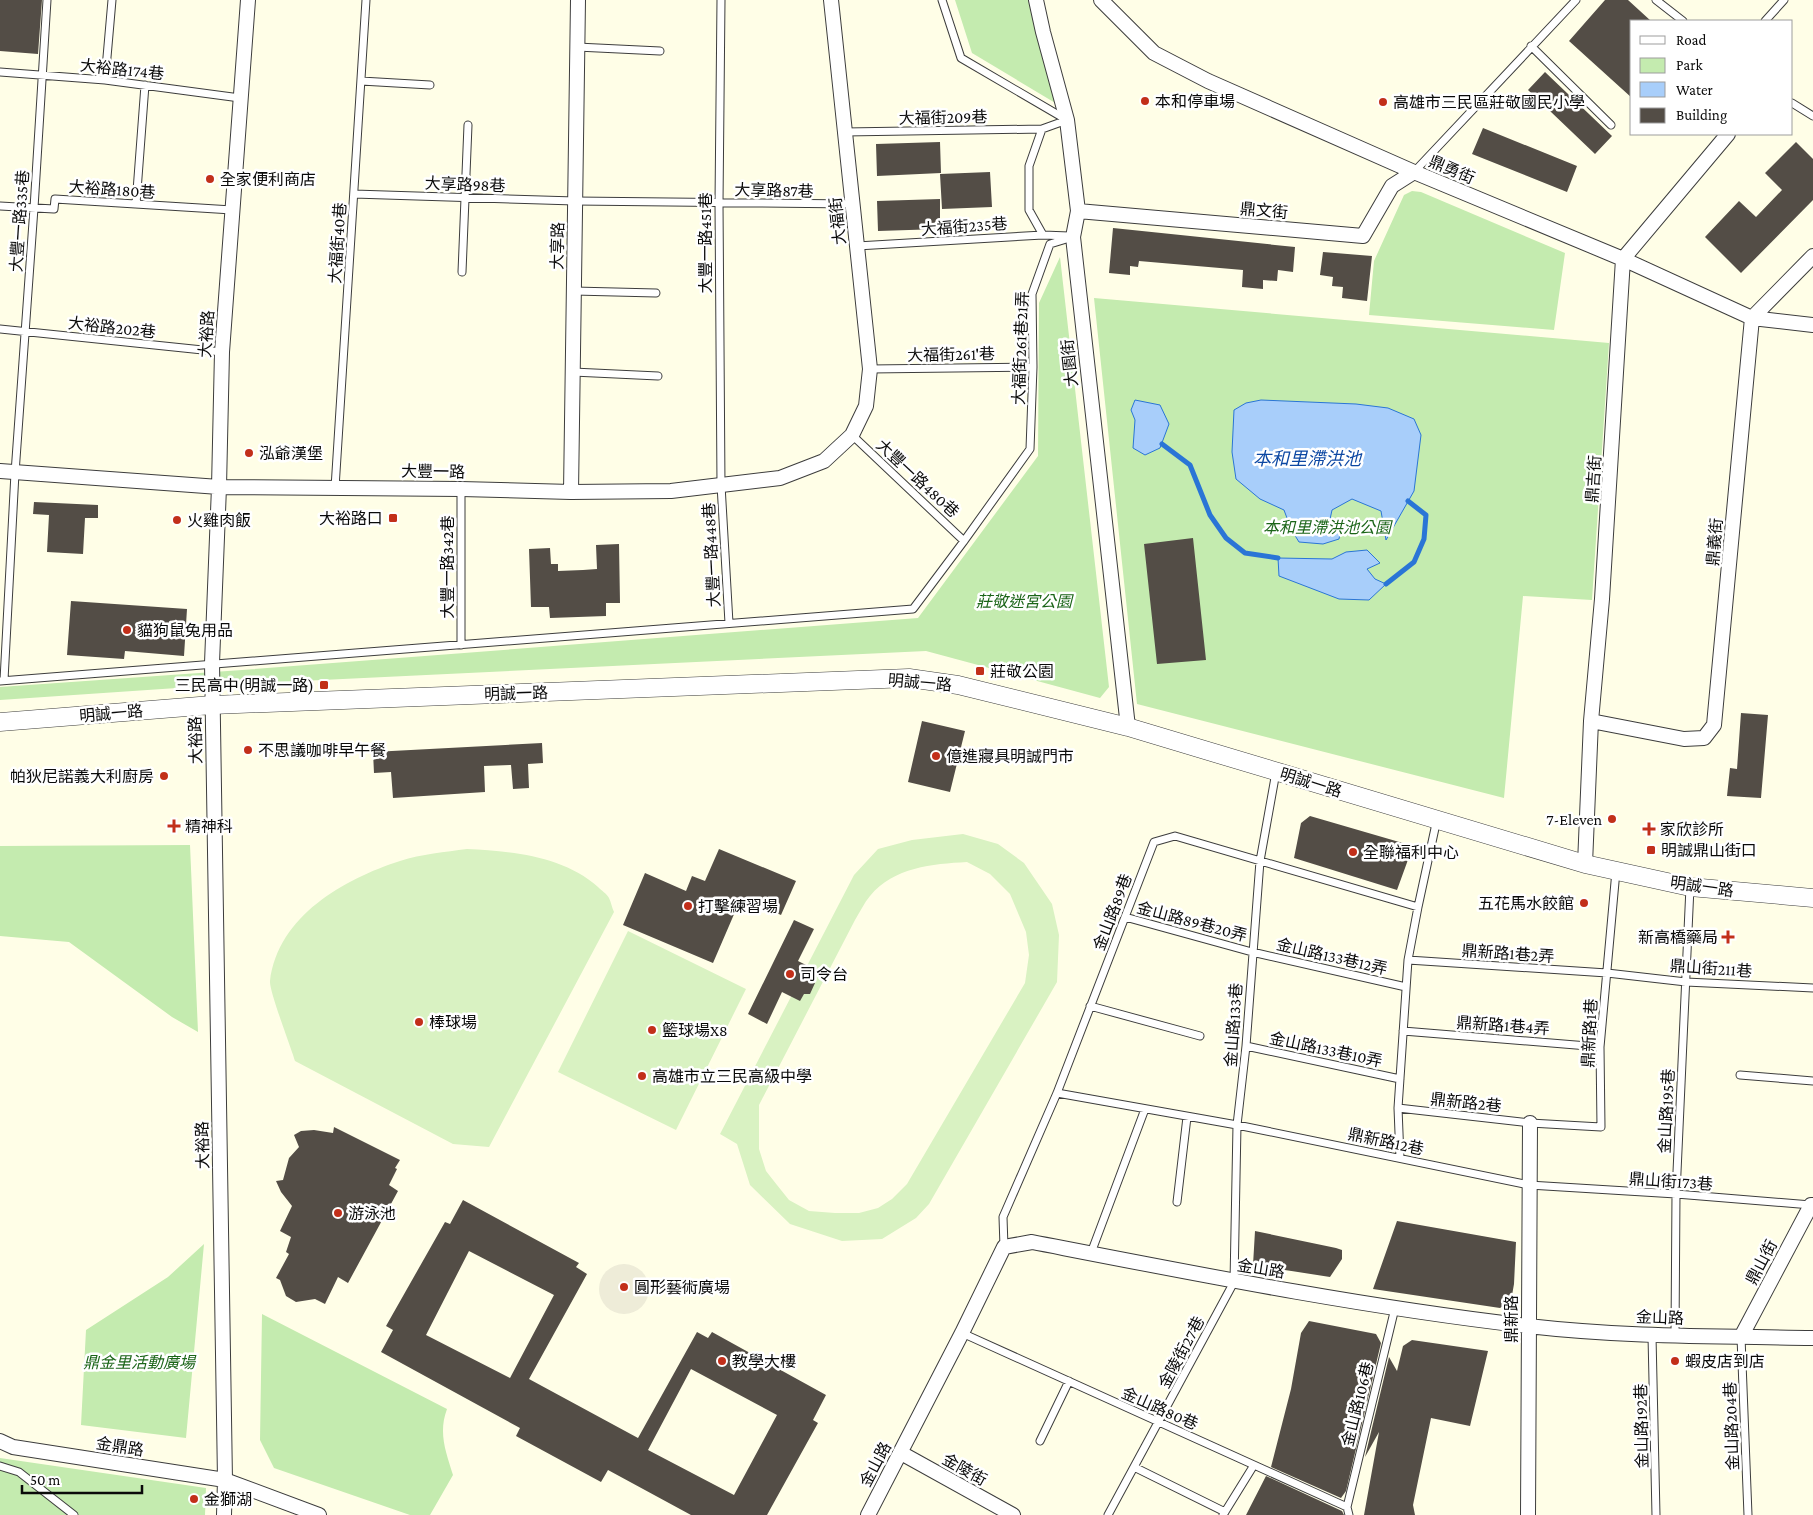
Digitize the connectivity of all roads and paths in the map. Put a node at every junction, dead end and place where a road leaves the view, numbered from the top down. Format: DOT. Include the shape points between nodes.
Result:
graph roads {
  1 [pos="46,0"];
  2 [pos="112,0"];
  3 [pos="248,0"];
  4 [pos="366,0"];
  5 [pos="578,0"];
  6 [pos="721,0"];
  7 [pos="831,0"];
  8 [pos="942,0"];
  9 [pos="1036,0"];
  10 [pos="1101,0"];
  11 [pos="1576,0"];
  12 [pos="1784,0"];
  13 [pos="1659,1"];
  14 [pos="1682,20"];
  15 [pos="1766,20"];
  16 [pos="1531,46"];
  17 [pos="577,47"];
  18 [pos="660,51"];
  19 [pos="0,72"];
  20 [pos="42,76"];
  21 [pos="105,80"];
  22 [pos="361,81"];
  23 [pos="145,85"];
  24 [pos="430,85"];
  25 [pos="240,98"];
  26 [pos="1793,104"];
  27 [pos="1813,116"];
  28 [pos="1067,120"];
  29 [pos="468,124"];
  30 [pos="1611,125"];
  31 [pos="1042,129"];
  32 [pos="845,132"];
  33 [pos="1727,135"];
  34 [pos="1414,172"];
  35 [pos="354,194"];
  36 [pos="465,198"];
  37 [pos="575,201"];
  38 [pos="719,203"];
  39 [pos="136,204"];
  40 [pos="853,204"];
  41 [pos="0,206"];
  42 [pos="34,208"];
  43 [pos="232,210"];
  44 [pos="1078,211"];
  45 [pos="1042,235"];
  46 [pos="1073,237"];
  47 [pos="857,246"];
  48 [pos="1813,256"];
  49 [pos="1623,259"];
  50 [pos="462,272"];
  51 [pos="574,291"];
  52 [pos="656,293"];
  53 [pos="1752,318"];
  54 [pos="1813,324"];
  55 [pos="0,329"];
  56 [pos="24,332"];
  57 [pos="222,352"];
  58 [pos="1033,367"];
  59 [pos="870,369"];
  60 [pos="573,372"];
  61 [pos="658,376"];
  62 [pos="852,435"];
  63 [pos="0,471"];
  64 [pos="15,473"];
  65 [pos="721,485"];
  66 [pos="220,487"];
  67 [pos="335,488"];
  68 [pos="461,489"];
  69 [pos="571,492"];
  70 [pos="964,541"];
  71 [pos="729,623"];
  72 [pos="3,637"];
  73 [pos="461,645"];
  74 [pos="212,663"];
  75 [pos="2,681"];
  76 [pos="212,705"];
  77 [pos="1590,721"];
  78 [pos="0,722"];
  79 [pos="1128,727"];
  80 [pos="1276,772"];
  81 [pos="1437,819"];
  82 [pos="1260,861"];
  83 [pos="1584,864"];
  84 [pos="1616,871"];
  85 [pos="1690,887"];
  86 [pos="1813,898"];
  87 [pos="1418,907"];
  88 [pos="1125,917"];
  89 [pos="1252,952"];
  90 [pos="1408,960"];
  91 [pos="1607,973"];
  92 [pos="1686,982"];
  93 [pos="1406,987"];
  94 [pos="1813,988"];
  95 [pos="1090,1006"];
  96 [pos="1403,1031"];
  97 [pos="1200,1036"];
  98 [pos="1246,1046"];
  99 [pos="1600,1047"];
  100 [pos="1740,1075"];
  101 [pos="1400,1078"];
  102 [pos="1813,1081"];
  103 [pos="1057,1093"];
  104 [pos="1398,1108"];
  105 [pos="1145,1109"];
  106 [pos="1187,1117"];
  107 [pos="1530,1123"];
  108 [pos="1237,1125"];
  109 [pos="1400,1158"];
  110 [pos="1529,1185"];
  111 [pos="1676,1194"];
  112 [pos="1177,1202"];
  113 [pos="1812,1205"];
  114 [pos="1004,1247"];
  115 [pos="1091,1253"];
  116 [pos="1234,1282"];
  117 [pos="1395,1308"];
  118 [pos="1529,1326"];
  119 [pos="962,1333"];
  120 [pos="1652,1336"];
  121 [pos="1675,1336"];
  122 [pos="1741,1337"];
  123 [pos="1813,1338"];
  124 [pos="1068,1381"];
  125 [pos="1158,1422"];
  126 [pos="0,1441"];
  127 [pos="1040,1441"];
  128 [pos="901,1453"];
  129 [pos="1254,1465"];
  130 [pos="0,1466"];
  131 [pos="1134,1467"];
  132 [pos="225,1480"];
  133 [pos="1347,1507"];
  134 [pos="1224,1514"];
  135 [pos="74,1515"];
  136 [pos="224,1515"];
  137 [pos="319,1515"];
  138 [pos="868,1515"];
  139 [pos="1013,1515"];
  140 [pos="1108,1515"];
  141 [pos="1349,1515"];
  142 [pos="1528,1515"];
  143 [pos="1656,1515"];
  144 [pos="1748,1515"];
  1 -- 20 [label="lane, 大豐一路335巷"];
  2 -- 21 [label="lane"];
  3 -- 25 [label="street, 大裕路"];
  4 -- 22 [label="lane, 大福街40巷"];
  5 -- 17 [label="street, 大享路"];
  6 -- 38 [label="lane, 大豐一路451巷"];
  7 -- 32 [label="street, 大福街"];
  8 -- 28 [label="lane" via="961,58"];
  9 -- 28 [label="street, 大園街"];
  10 -- 34 [label="street, 鼎勇街" via="1154,53 1208,81"];
  11 -- 16 [label="lane"];
  12 -- 15 [label="lane"];
  13 -- 14 [label="lane"];
  16 -- 30 [label="lane"];
  16 -- 34 [label="lane"];
  17 -- 18 [label="lane"];
  17 -- 37 [label="street, 大享路"];
  19 -- 20 [label="lane, 大裕路174巷"];
  20 -- 21 [label="lane, 大裕路174巷"];
  20 -- 42 [label="lane, 大豐一路335巷"];
  21 -- 23 [label="lane, 大裕路174巷"];
  22 -- 24 [label="lane"];
  22 -- 35 [label="lane, 大福街40巷"];
  23 -- 25 [label="lane, 大裕路174巷"];
  23 -- 39 [label="lane"];
  25 -- 43 [label="street, 大裕路"];
  26 -- 27 [label="lane"];
  28 -- 31 [label="lane, 大福街209巷"];
  28 -- 44 [label="street, 大園街"];
  29 -- 36 [label="lane"];
  31 -- 32 [label="lane, 大福街209巷"];
  31 -- 45 [label="lane" via="1029,166 1029,210"];
  32 -- 40 [label="street, 大福街"];
  33 -- 49 [label="street"];
  34 -- 44 [label="street, 鼎文街" via="1392,186 1363,236"];
  34 -- 49 [label="street, 鼎勇街"];
  35 -- 36 [label="lane, 大享路98巷"];
  35 -- 67 [label="lane, 大福街40巷"];
  36 -- 37 [label="lane, 大享路98巷"];
  36 -- 50 [label="lane"];
  37 -- 38 [label="lane, 大享路87巷"];
  37 -- 51 [label="street, 大享路"];
  38 -- 40 [label="lane, 大享路87巷"];
  38 -- 65 [label="lane, 大豐一路451巷"];
  39 -- 42 [label="lane, 大裕路180巷" via="55,199 54,209"];
  39 -- 43 [label="lane, 大裕路180巷"];
  40 -- 47 [label="street, 大福街"];
  41 -- 42 [label="lane, 大裕路180巷"];
  42 -- 56 [label="lane, 大豐一路335巷"];
  43 -- 57 [label="street, 大裕路"];
  44 -- 46 [label="street, 大園街"];
  45 -- 46 [label="lane, 大福街235巷"];
  45 -- 47 [label="lane, 大福街235巷"];
  46 -- 58 [label="lane, 大福街261巷21弄" via="1050,244 1032,294"];
  46 -- 79 [label="street, 大園街"];
  47 -- 59 [label="street, 大福街"];
  48 -- 53 [label="street"];
  49 -- 53 [label="street, 鼎勇街"];
  49 -- 77 [label="street, 鼎吉街" via="1602,599"];
  51 -- 52 [label="lane"];
  51 -- 60 [label="street, 大享路"];
  53 -- 54 [label="street, 鼎勇街"];
  53 -- 77 [label="street, 鼎義街" via="1714,725 1704,738 1684,739"];
  55 -- 56 [label="lane, 大裕路202巷"];
  56 -- 57 [label="lane, 大裕路202巷"];
  56 -- 64 [label="lane, 大豐一路335巷"];
  57 -- 66 [label="street, 大裕路"];
  58 -- 59 [label="lane, 大福街261'巷"];
  58 -- 70 [label="lane, 大福街261巷21弄" via="1030,449"];
  59 -- 62 [label="street, 大福街" via="866,406"];
  60 -- 61 [label="lane"];
  60 -- 69 [label="street, 大享路"];
  62 -- 65 [label="street, 大豐一路" via="824,461 780,478"];
  62 -- 70 [label="lane, 大豐一路480巷"];
  63 -- 64 [label="street, 大豐一路"];
  64 -- 66 [label="street, 大豐一路"];
  64 -- 72 [label="lane, 大豐一路335巷"];
  65 -- 69 [label="street, 大豐一路" via="671,491"];
  65 -- 71 [label="lane, 大豐一路448巷"];
  66 -- 67 [label="street, 大豐一路"];
  66 -- 74 [label="street, 大裕路"];
  67 -- 68 [label="street, 大豐一路"];
  68 -- 69 [label="street, 大豐一路"];
  68 -- 73 [label="lane, 大豐一路342巷"];
  70 -- 71 [label="lane" via="913,608"];
  71 -- 73 [label="lane"];
  72 -- 75 [label="lane, 大豐一路335巷"];
  73 -- 74 [label="lane"];
  74 -- 75 [label="lane"];
  74 -- 76 [label="street, 大裕路"];
  76 -- 78 [label="street, 明誠一路"];
  76 -- 79 [label="street, 明誠一路" via="909,678 958,685"];
  76 -- 132 [label="street, 大裕路"];
  77 -- 83 [label="street, 鼎吉街"];
  79 -- 80 [label="street, 明誠一路"];
  80 -- 81 [label="street, 明誠一路"];
  80 -- 82 [label="lane, 金山路133巷"];
  81 -- 83 [label="street, 明誠一路"];
  81 -- 87 [label="lane"];
  82 -- 87 [label="lane, 金山路89巷"];
  82 -- 88 [label="lane, 金山路89巷" via="1175,836 1154,842"];
  82 -- 89 [label="lane, 金山路133巷"];
  83 -- 84 [label="street, 明誠一路"];
  84 -- 85 [label="street, 明誠一路"];
  84 -- 91 [label="lane, 鼎新路1巷"];
  85 -- 86 [label="street, 明誠一路"];
  85 -- 92 [label="lane, 金山路195巷"];
  87 -- 90 [label="lane"];
  88 -- 89 [label="lane, 金山路89巷20弄"];
  88 -- 95 [label="lane, 金山路89巷"];
  89 -- 93 [label="lane, 金山路133巷12弄"];
  89 -- 98 [label="lane, 金山路133巷"];
  90 -- 91 [label="lane, 鼎新路1巷2弄"];
  90 -- 93 [label="lane"];
  91 -- 92 [label="lane, 鼎山街211巷"];
  91 -- 99 [label="lane, 鼎新路1巷"];
  92 -- 94 [label="lane, 鼎山街211巷"];
  92 -- 111 [label="lane, 金山路195巷"];
  93 -- 96 [label="lane"];
  95 -- 97 [label="lane"];
  95 -- 103 [label="lane, 金山路89巷"];
  96 -- 99 [label="lane, 鼎新路1巷4弄"];
  96 -- 101 [label="lane"];
  98 -- 101 [label="lane, 金山路133巷10弄"];
  98 -- 108 [label="lane, 金山路133巷"];
  99 -- 107 [label="lane, 鼎新路1巷" via="1601,1127"];
  100 -- 102 [label="lane"];
  101 -- 104 [label="lane"];
  103 -- 105 [label="lane, 鼎新路12巷"];
  103 -- 114 [label="lane, 金山路89巷" via="1003,1217"];
  104 -- 107 [label="lane, 鼎新路2巷"];
  104 -- 109 [label="lane"];
  105 -- 106 [label="lane, 鼎新路12巷"];
  105 -- 115 [label="lane"];
  106 -- 108 [label="lane, 鼎新路12巷"];
  106 -- 112 [label="lane"];
  107 -- 110 [label="street, 鼎新路"];
  108 -- 109 [label="lane, 鼎新路12巷"];
  108 -- 116 [label="lane, 金山路133巷"];
  109 -- 110 [label="lane, 鼎新路12巷"];
  110 -- 111 [label="lane, 鼎山街173巷"];
  110 -- 118 [label="street, 鼎新路"];
  111 -- 113 [label="lane, 鼎山街173巷"];
  111 -- 121 [label="lane, 金山路195巷"];
  113 -- 122 [label="street, 鼎山街"];
  114 -- 115 [label="street, 金山路" via="1032,1242"];
  114 -- 119 [label="street, 金山路"];
  115 -- 116 [label="street, 金山路"];
  116 -- 117 [label="street, 金山路"];
  116 -- 125 [label="lane, 金陵街27巷"];
  117 -- 118 [label="street, 金山路"];
  117 -- 133 [label="lane, 金山路106巷"];
  118 -- 120 [label="street, 金山路"];
  118 -- 142 [label="street, 鼎新路"];
  119 -- 124 [label="lane, 金山路80巷"];
  119 -- 128 [label="street, 金山路"];
  120 -- 121 [label="street, 金山路"];
  120 -- 143 [label="lane, 金山路192巷"];
  121 -- 122 [label="street, 金山路"];
  122 -- 123 [label="street, 金山路"];
  122 -- 144 [label="lane, 金山路204巷"];
  124 -- 125 [label="lane, 金山路80巷"];
  124 -- 127 [label="lane"];
  125 -- 129 [label="lane, 金山路80巷"];
  125 -- 131 [label="lane, 金陵街27巷"];
  126 -- 132 [label="street, 金鼎路" via="13,1447"];
  128 -- 138 [label="street, 金山路"];
  128 -- 139 [label="street, 金陵街"];
  129 -- 133 [label="lane, 金山路80巷"];
  129 -- 134 [label="lane"];
  130 -- 135 [label="lane" via="19,1472"];
  131 -- 134 [label="lane"];
  131 -- 140 [label="lane, 金陵街27巷"];
  132 -- 136 [label="street, 大裕路"];
  132 -- 137 [label="street, 金鼎路"];
  133 -- 141 [label="lane"];
}
